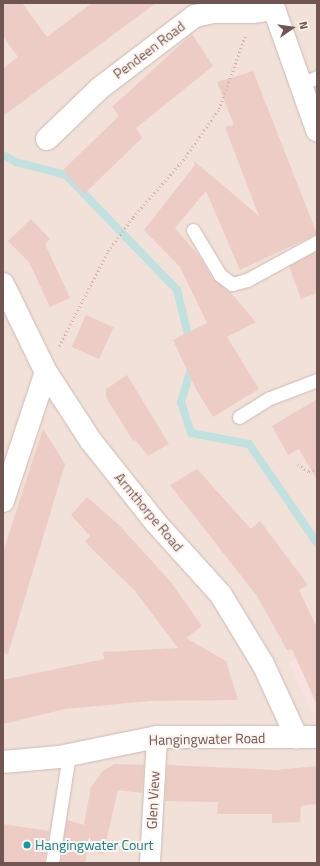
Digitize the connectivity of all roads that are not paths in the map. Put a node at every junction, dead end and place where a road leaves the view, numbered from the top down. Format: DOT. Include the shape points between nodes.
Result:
graph roads {
  1 [pos="273,6"];
  2 [pos="310,87"];
  3 [pos="317,130"];
  4 [pos="47,139"];
  5 [pos="193,230"];
  6 [pos="317,242"];
  7 [pos="3,284"];
  8 [pos="46,372"];
  9 [pos="317,380"];
  10 [pos="238,417"];
  11 [pos="3,501"];
  12 [pos="157,736"];
  13 [pos="307,738"];
  14 [pos="69,754"];
  15 [pos="3,762"];
  16 [pos="52,863"];
  17 [pos="150,863"];
  1 -- 2 [label="street"];
  1 -- 4 [label="street, Pendeen Road" via="252,12 213,12 196,16 100,88"];
  2 -- 3 [label="street"];
  5 -- 6 [label="lane" via="220,275 232,284 247,280"];
  7 -- 8 [label="street, Armthorpe Road"];
  8 -- 11 [label="street"];
  8 -- 13 [label="street, Armthorpe Road" via="91,441 156,523 221,595"];
  9 -- 10 [label="lane" via="270,398"];
  12 -- 13 [label="street, Hangingwater Road"];
  12 -- 14 [label="street, Hangingwater Road"];
  12 -- 17 [label="street, Glen View"];
  14 -- 15 [label="street, Hangingwater Road"];
  14 -- 16 [label="lane"];
}
